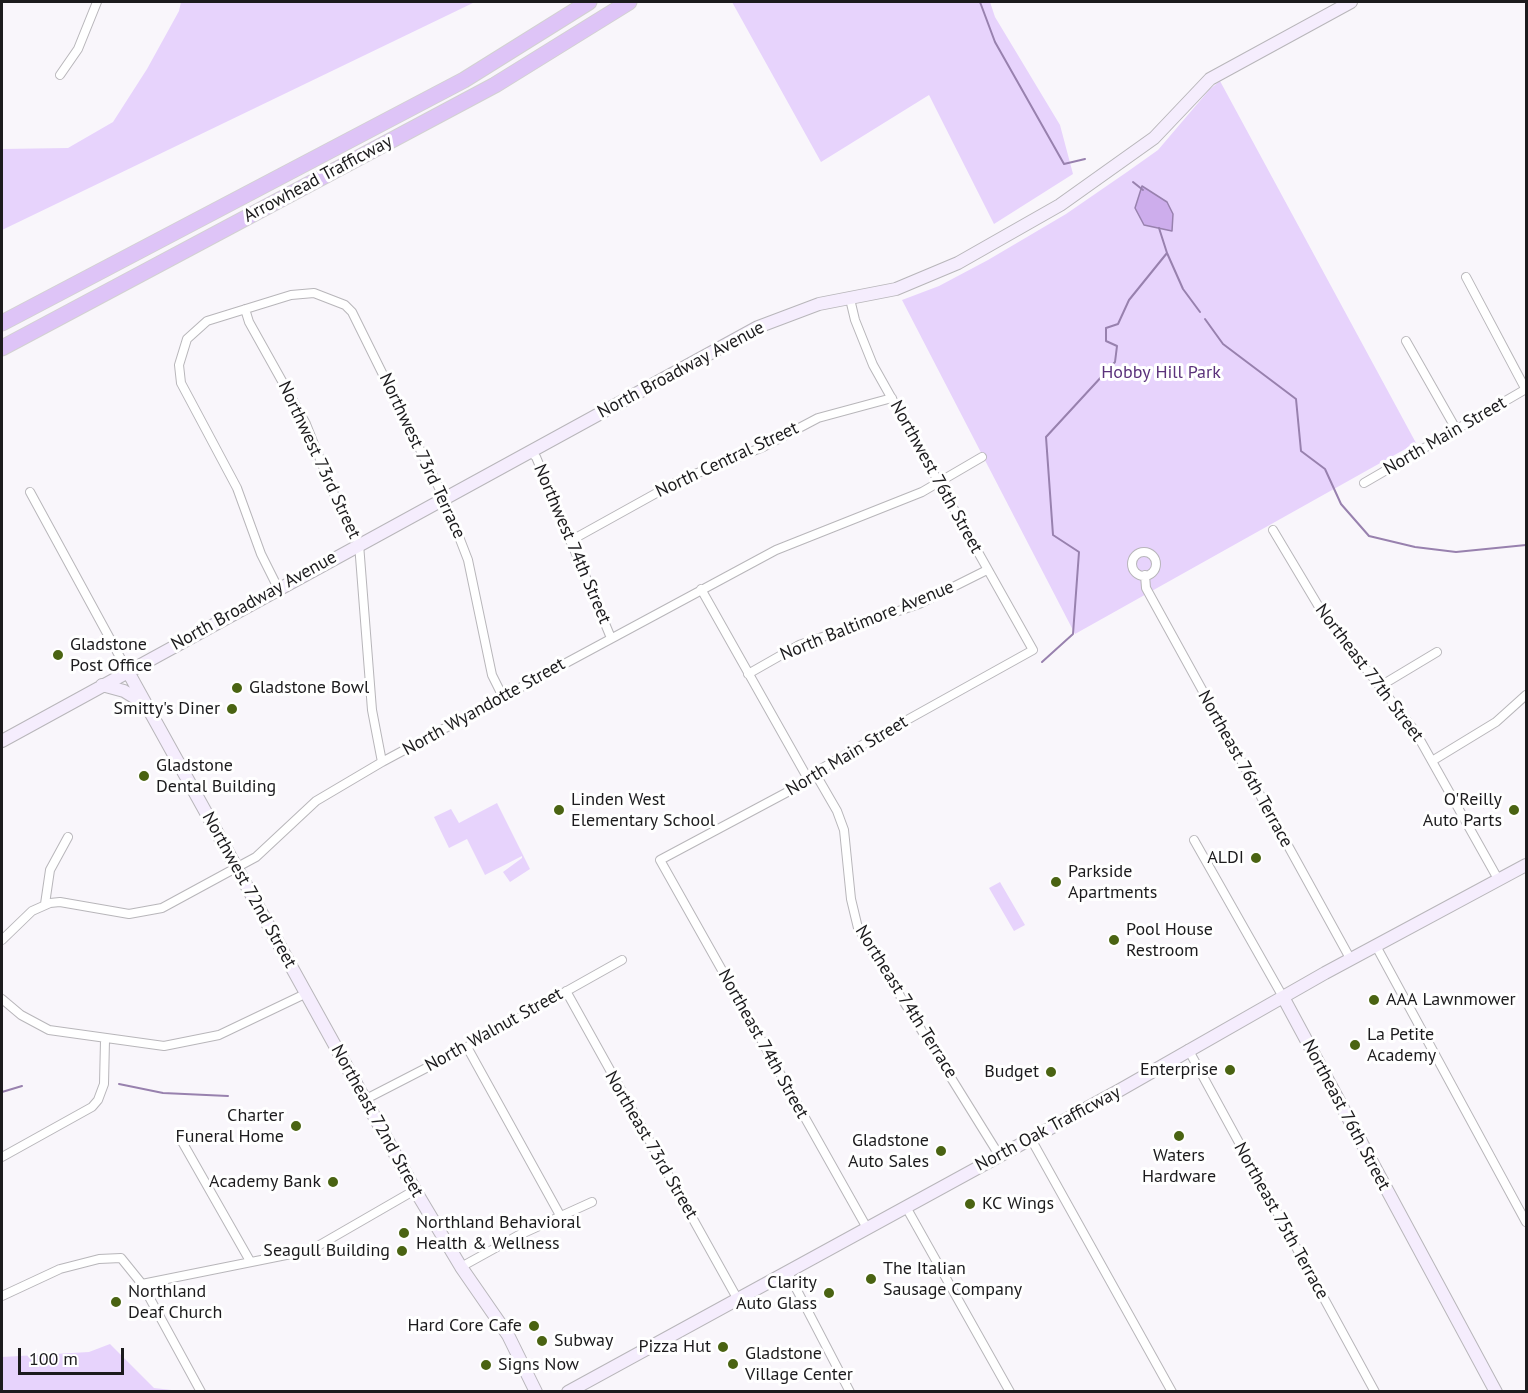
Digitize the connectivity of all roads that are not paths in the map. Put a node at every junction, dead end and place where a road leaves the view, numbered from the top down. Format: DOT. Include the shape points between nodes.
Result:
graph roads {
  1 [pos="97,2"];
  2 [pos="589,2"];
  3 [pos="629,2"];
  4 [pos="1349,2"];
  5 [pos="60,75"];
  6 [pos="1466,277"];
  7 [pos="850,299"];
  8 [pos="245,309"];
  9 [pos="2,323"];
  10 [pos="1406,341"];
  11 [pos="2,348"];
  12 [pos="1526,389"];
  13 [pos="892,398"];
  14 [pos="1456,429"];
  15 [pos="530,452"];
  16 [pos="982,457"];
  17 [pos="938,481"];
  18 [pos="1364,483"];
  19 [pos="30,492"];
  20 [pos="444,498"];
  21 [pos="1273,530"];
  22 [pos="570,541"];
  23 [pos="359,544"];
  24 [pos="987,570"];
  25 [pos="1145,575"];
  26 [pos="278,588"];
  27 [pos="701,589"];
  28 [pos="612,638"];
  29 [pos="1033,650"];
  30 [pos="1437,652"];
  31 [pos="127,670"];
  32 [pos="748,674"];
  33 [pos="1382,685"];
  34 [pos="102,686"];
  35 [pos="1527,695"];
  36 [pos="503,697"];
  37 [pos="146,704"];
  38 [pos="2,741"];
  39 [pos="1432,761"];
  40 [pos="382,762"];
  41 [pos="811,775"];
  42 [pos="68,837"];
  43 [pos="1194,840"];
  44 [pos="660,860"];
  45 [pos="1527,865"];
  46 [pos="237,868"];
  47 [pos="1498,879"];
  48 [pos="45,904"];
  49 [pos="2,940"];
  50 [pos="1376,946"];
  51 [pos="622,960"];
  52 [pos="1351,960"];
  53 [pos="566,991"];
  54 [pos="307,993"];
  55 [pos="1283,997"];
  56 [pos="2,999"];
  57 [pos="330,1035"];
  58 [pos="105,1040"];
  59 [pos="467,1047"];
  60 [pos="1188,1049"];
  61 [pos="366,1100"];
  62 [pos="181,1134"];
  63 [pos="1031,1139"];
  64 [pos="999,1155"];
  65 [pos="2,1157"];
  66 [pos="415,1190"];
  67 [pos="592,1202"];
  68 [pos="906,1207"];
  69 [pos="561,1217"];
  70 [pos="1527,1222"];
  71 [pos="867,1228"];
  72 [pos="250,1261"];
  73 [pos="461,1267"];
  74 [pos="787,1271"];
  75 [pos="142,1284"];
  76 [pos="2,1296"];
  77 [pos="737,1298"];
  78 [pos="201,1392"];
  79 [pos="536,1392"];
  80 [pos="568,1392"];
  81 [pos="850,1392"];
  82 [pos="1010,1392"];
  83 [pos="1172,1392"];
  84 [pos="1375,1392"];
  85 [pos="1496,1392"];
  1 -- 5 [label="street" via="78,49"];
  2 -- 9 [label="highway, Arrowhead Trafficway" via="464,80"];
  3 -- 11 [label="highway, Arrowhead Trafficway" via="495,85"];
  4 -- 7 [label="main road, North Broadway Avenue" via="1210,79 1155,138 1026,226 922,280"];
  6 -- 12 [label="street"];
  7 -- 13 [label="street, Northwest 76th Street" via="865,348"];
  7 -- 15 [label="main road, North Broadway Avenue" via="819,304 758,327"];
  8 -- 20 [label="street, Northwest 73rd Terrace" via="314,292 345,305"];
  8 -- 23 [label="street, Northwest 73rd Street" via="306,424"];
  8 -- 26 [label="street" via="211,319 187,339 181,354 181,383 237,488"];
  10 -- 14 [label="street"];
  12 -- 14 [label="street, North Main Street"];
  13 -- 17 [label="street, Northwest 76th Street"];
  13 -- 22 [label="street, North Central Street" via="818,418 763,447 680,480"];
  14 -- 18 [label="street, North Main Street"];
  15 -- 20 [label="main road, North Broadway Avenue"];
  15 -- 22 [label="street, Northwest 74th Street" via="536,457"];
  16 -- 17 [label="street, North Wyandotte Street"];
  17 -- 24 [label="street, Northwest 76th Street"];
  17 -- 27 [label="street, North Wyandotte Street" via="922,492 776,550"];
  19 -- 31 [label="street, Northwest 72nd Street"];
  20 -- 23 [label="main road, North Broadway Avenue"];
  20 -- 36 [label="street, Northwest 73rd Terrace" via="468,560 492,675"];
  21 -- 33 [label="street, Northeast 77th Street" via="1325,617"];
  22 -- 28 [label="street, Northwest 74th Street"];
  23 -- 26 [label="main road, North Broadway Avenue"];
  23 -- 40 [label="street, Northwest 73rd Street" via="372,710"];
  24 -- 29 [label="street, Northwest 76th Street"];
  24 -- 32 [label="street, North Baltimore Avenue" via="919,604 799,645"];
  25 -- 52 [label="street, Northeast 76th Terrace" via="1146,588"];
  26 -- 31 [label="main road, North Broadway Avenue"];
  27 -- 28 [label="street, North Wyandotte Street"];
  27 -- 32 [label="street, Northeast 74th Terrace"];
  28 -- 36 [label="street, North Wyandotte Street"];
  29 -- 41 [label="street, North Main Street"];
  30 -- 33 [label="street"];
  31 -- 34 [label="main road, North Broadway Avenue"];
  31 -- 37 [label="main road, Northwest 72nd Street"];
  32 -- 41 [label="street, Northeast 74th Terrace"];
  33 -- 39 [label="street, Northeast 77th Street"];
  34 -- 37 [label="main road" via="124,690"];
  34 -- 38 [label="main road, North Broadway Avenue"];
  35 -- 39 [label="street" via="1489,727"];
  36 -- 40 [label="street, North Wyandotte Street"];
  37 -- 46 [label="main road, Northwest 72nd Street"];
  39 -- 47 [label="street, Northeast 77th Street"];
  40 -- 46 [label="street, North Wyandotte Street" via="316,801 265,850"];
  41 -- 44 [label="street, North Main Street" via="795,788"];
  41 -- 64 [label="street, Northeast 74th Terrace" via="837,811 844,830 858,928"];
  42 -- 48 [label="street" via="50,870"];
  43 -- 55 [label="street, Northeast 76th Street"];
  44 -- 71 [label="street, Northeast 74th Street"];
  45 -- 47 [label="main road, North Oak Trafficway"];
  46 -- 48 [label="street, North Wyandotte Street" via="148,912 129,914 60,902"];
  46 -- 54 [label="main road, Northwest 72nd Street"];
  47 -- 50 [label="main road, North Oak Trafficway"];
  48 -- 49 [label="street"];
  50 -- 52 [label="main road, North Oak Trafficway"];
  50 -- 70 [label="street"];
  51 -- 53 [label="street, North Walnut Street"];
  52 -- 55 [label="main road, North Oak Trafficway"];
  53 -- 59 [label="street, North Walnut Street"];
  53 -- 77 [label="street, Northeast 73rd Street"];
  54 -- 57 [label="main road, Northwest 72nd Street"];
  54 -- 58 [label="street" via="219,1035 195,1041 164,1046"];
  55 -- 60 [label="main road, North Oak Trafficway"];
  55 -- 85 [label="main road, Northeast 76th Street"];
  56 -- 58 [label="street" via="49,1030"];
  57 -- 61 [label="main road, Northeast 72nd Street"];
  58 -- 65 [label="street" via="104,1084 92,1107"];
  59 -- 61 [label="street, North Walnut Street"];
  59 -- 69 [label="street"];
  60 -- 63 [label="main road, North Oak Trafficway"];
  60 -- 84 [label="street, Northeast 75th Terrace"];
  61 -- 66 [label="main road, Northeast 72nd Street"];
  62 -- 72 [label="street"];
  63 -- 64 [label="main road, North Oak Trafficway"];
  63 -- 83 [label="street"];
  64 -- 68 [label="main road, North Oak Trafficway"];
  66 -- 72 [label="street" via="319,1246"];
  66 -- 73 [label="main road, Northeast 72nd Street"];
  67 -- 69 [label="street"];
  68 -- 71 [label="main road, North Oak Trafficway"];
  68 -- 82 [label="street"];
  69 -- 73 [label="street"];
  71 -- 74 [label="main road, North Oak Trafficway"];
  72 -- 75 [label="street"];
  73 -- 79 [label="main road, Northeast 72nd Street" via="508,1335"];
  74 -- 77 [label="main road, North Oak Trafficway"];
  74 -- 81 [label="street"];
  75 -- 76 [label="street" via="122,1258 99,1259 52,1272"];
  75 -- 78 [label="street"];
  77 -- 80 [label="main road, North Oak Trafficway"];
}
